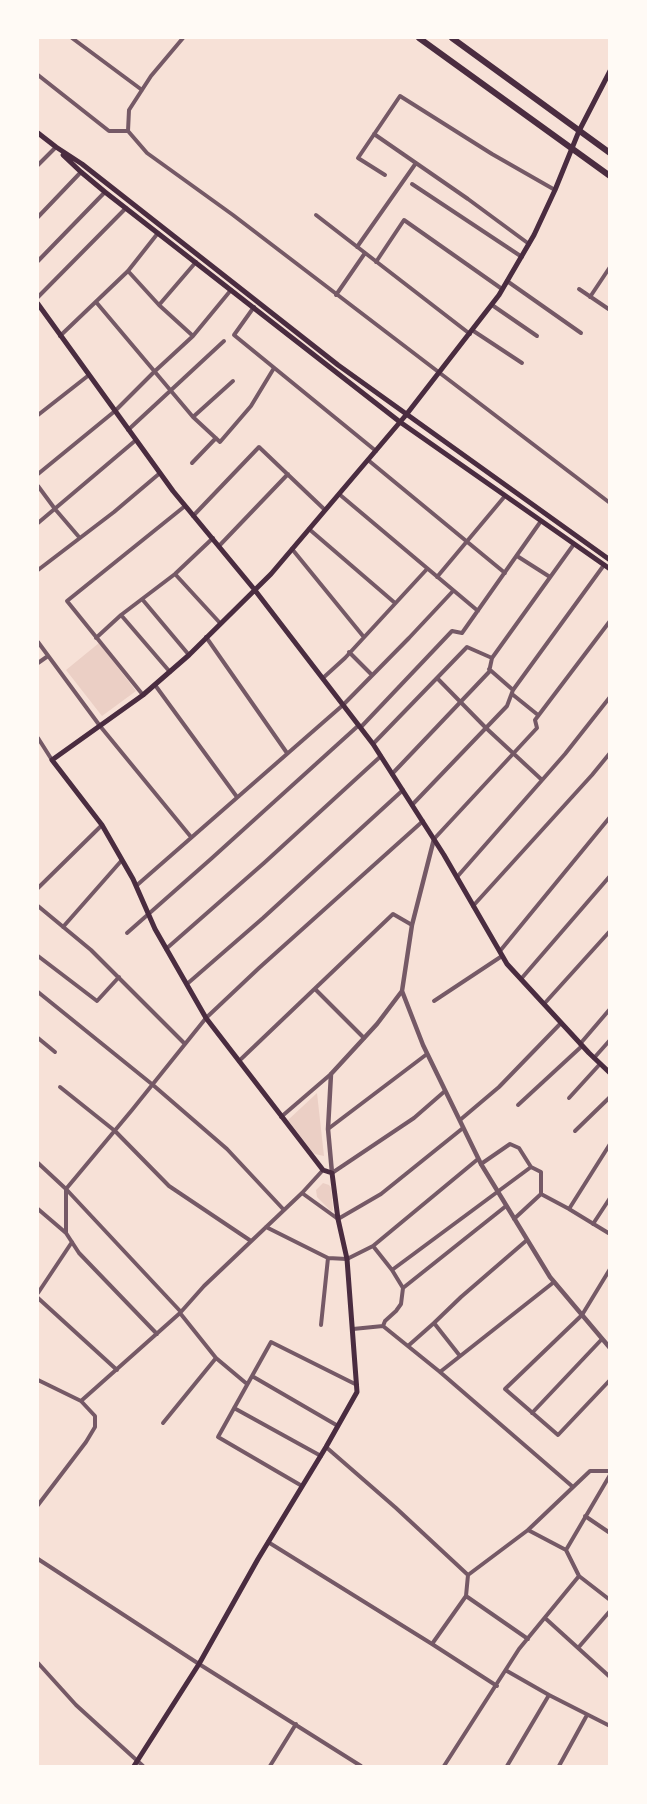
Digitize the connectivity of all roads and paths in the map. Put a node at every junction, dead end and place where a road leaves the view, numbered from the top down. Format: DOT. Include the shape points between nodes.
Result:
graph roads {
  1 [pos="72,38"];
  2 [pos="183,38"];
  3 [pos="419,38"];
  4 [pos="452,38"];
  5 [pos="610,71"];
  6 [pos="38,76"];
  7 [pos="607,80"];
  8 [pos="142,90"];
  9 [pos="579,130"];
  10 [pos="128,131"];
  11 [pos="38,132"];
  12 [pos="374,134"];
  13 [pos="56,147"];
  14 [pos="572,149"];
  15 [pos="610,153"];
  16 [pos="416,163"];
  17 [pos="38,165"];
  18 [pos="81,172"];
  19 [pos="385,174"];
  20 [pos="610,176"];
  21 [pos="412,184"];
  22 [pos="555,190"];
  23 [pos="105,192"];
  24 [pos="126,208"];
  25 [pos="316,215"];
  26 [pos="38,217"];
  27 [pos="158,233"];
  28 [pos="529,244"];
  29 [pos="357,247"];
  30 [pos="365,253"];
  31 [pos="522,257"];
  32 [pos="38,261"];
  33 [pos="196,262"];
  34 [pos="376,262"];
  35 [pos="610,266"];
  36 [pos="128,271"];
  37 [pos="507,281"];
  38 [pos="502,289"];
  39 [pos="232,290"];
  40 [pos="579,290"];
  41 [pos="336,295"];
  42 [pos="590,297"];
  43 [pos="38,298"];
  44 [pos="96,302"];
  45 [pos="38,304"];
  46 [pos="160,305"];
  47 [pos="492,305"];
  48 [pos="254,307"];
  49 [pos="610,310"];
  50 [pos="471,332"];
  51 [pos="581,333"];
  52 [pos="60,336"];
  53 [pos="193,336"];
  54 [pos="537,336"];
  55 [pos="224,341"];
  56 [pos="522,363"];
  57 [pos="274,368"];
  58 [pos="154,372"];
  59 [pos="439,373"];
  60 [pos="89,375"];
  61 [pos="233,381"];
  62 [pos="170,391"];
  63 [pos="115,411"];
  64 [pos="38,415"];
  65 [pos="406,415"];
  66 [pos="193,417"];
  67 [pos="400,422"];
  68 [pos="128,430"];
  69 [pos="216,438"];
  70 [pos="136,440"];
  71 [pos="376,451"];
  72 [pos="368,460"];
  73 [pos="192,463"];
  74 [pos="160,473"];
  75 [pos="38,474"];
  76 [pos="288,474"];
  77 [pos="38,486"];
  78 [pos="339,494"];
  79 [pos="506,496"];
  80 [pos="610,504"];
  81 [pos="186,506"];
  82 [pos="55,509"];
  83 [pos="325,510"];
  84 [pos="194,516"];
  85 [pos="541,521"];
  86 [pos="38,523"];
  87 [pos="309,529"];
  88 [pos="79,537"];
  89 [pos="213,538"];
  90 [pos="467,541"];
  91 [pos="574,544"];
  92 [pos="218,546"];
  93 [pos="292,549"];
  94 [pos="517,556"];
  95 [pos="610,560"];
  96 [pos="607,567"];
  97 [pos="427,569"];
  98 [pos="38,570"];
  99 [pos="505,573"];
  100 [pos="174,574"];
  101 [pos="437,577"];
  102 [pos="550,577"];
  103 [pos="254,589"];
  104 [pos="453,591"];
  105 [pos="142,599"];
  106 [pos="395,603"];
  107 [pos="478,612"];
  108 [pos="121,615"];
  109 [pos="610,620"];
  110 [pos="220,623"];
  111 [pos="363,636"];
  112 [pos="206,637"];
  113 [pos="96,638"];
  114 [pos="38,642"];
  115 [pos="350,652"];
  116 [pos="189,655"];
  117 [pos="48,656"];
  118 [pos="492,658"];
  119 [pos="38,663"];
  120 [pos="489,670"];
  121 [pos="170,672"];
  122 [pos="372,675"];
  123 [pos="323,678"];
  124 [pos="437,678"];
  125 [pos="155,685"];
  126 [pos="512,692"];
  127 [pos="143,695"];
  128 [pos="610,697"];
  129 [pos="460,702"];
  130 [pos="343,705"];
  131 [pos="538,715"];
  132 [pos="100,726"];
  133 [pos="360,726"];
  134 [pos="486,728"];
  135 [pos="38,738"];
  136 [pos="373,744"];
  137 [pos="288,753"];
  138 [pos="513,754"];
  139 [pos="610,754"];
  140 [pos="381,756"];
  141 [pos="52,760"];
  142 [pos="392,774"];
  143 [pos="542,780"];
  144 [pos="402,790"];
  145 [pos="236,797"];
  146 [pos="412,805"];
  147 [pos="610,817"];
  148 [pos="423,821"];
  149 [pos="102,825"];
  150 [pos="191,838"];
  151 [pos="434,839"];
  152 [pos="122,860"];
  153 [pos="610,876"];
  154 [pos="457,877"];
  155 [pos="136,886"];
  156 [pos="38,888"];
  157 [pos="38,906"];
  158 [pos="473,906"];
  159 [pos="148,914"];
  160 [pos="412,925"];
  161 [pos="63,927"];
  162 [pos="610,931"];
  163 [pos="127,933"];
  164 [pos="166,948"];
  165 [pos="501,954"];
  166 [pos="38,956"];
  167 [pos="119,977"];
  168 [pos="521,979"];
  169 [pos="187,984"];
  170 [pos="315,989"];
  171 [pos="402,991"];
  172 [pos="38,992"];
  173 [pos="434,1001"];
  174 [pos="544,1004"];
  175 [pos="610,1009"];
  176 [pos="206,1018"];
  177 [pos="561,1023"];
  178 [pos="38,1038"];
  179 [pos="364,1038"];
  180 [pos="610,1040"];
  181 [pos="185,1044"];
  182 [pos="581,1045"];
  183 [pos="55,1052"];
  184 [pos="428,1054"];
  185 [pos="594,1058"];
  186 [pos="239,1061"];
  187 [pos="600,1064"];
  188 [pos="610,1073"];
  189 [pos="331,1074"];
  190 [pos="153,1085"];
  191 [pos="60,1087"];
  192 [pos="445,1091"];
  193 [pos="610,1097"];
  194 [pos="569,1098"];
  195 [pos="518,1105"];
  196 [pos="281,1118"];
  197 [pos="460,1120"];
  198 [pos="463,1128"];
  199 [pos="328,1129"];
  200 [pos="115,1131"];
  201 [pos="575,1131"];
  202 [pos="610,1144"];
  203 [pos="480,1162"];
  204 [pos="38,1164"];
  205 [pos="531,1167"];
  206 [pos="323,1170"];
  207 [pos="332,1173"];
  208 [pos="66,1190"];
  209 [pos="498,1192"];
  210 [pos="302,1193"];
  211 [pos="540,1194"];
  212 [pos="610,1198"];
  213 [pos="506,1206"];
  214 [pos="38,1209"];
  215 [pos="284,1210"];
  216 [pos="572,1211"];
  217 [pos="338,1219"];
  218 [pos="514,1219"];
  219 [pos="593,1224"];
  220 [pos="266,1227"];
  221 [pos="66,1233"];
  222 [pos="610,1234"];
  223 [pos="527,1240"];
  224 [pos="251,1241"];
  225 [pos="72,1242"];
  226 [pos="373,1246"];
  227 [pos="328,1258"];
  228 [pos="347,1259"];
  229 [pos="610,1269"];
  230 [pos="392,1270"];
  231 [pos="554,1282"];
  232 [pos="403,1288"];
  233 [pos="38,1293"];
  234 [pos="38,1298"];
  235 [pos="180,1312"];
  236 [pos="582,1315"];
  237 [pos="434,1323"];
  238 [pos="321,1325"];
  239 [pos="383,1326"];
  240 [pos="353,1329"];
  241 [pos="157,1334"];
  242 [pos="602,1339"];
  243 [pos="408,1346"];
  244 [pos="610,1348"];
  245 [pos="460,1356"];
  246 [pos="216,1358"];
  247 [pos="117,1370"];
  248 [pos="440,1372"];
  249 [pos="252,1376"];
  250 [pos="38,1380"];
  251 [pos="610,1380"];
  252 [pos="248,1384"];
  253 [pos="357,1385"];
  254 [pos="81,1401"];
  255 [pos="234,1408"];
  256 [pos="532,1412"];
  257 [pos="163,1423"];
  258 [pos="338,1426"];
  259 [pos="326,1447"];
  260 [pos="321,1456"];
  261 [pos="610,1471"];
  262 [pos="610,1475"];
  263 [pos="604,1485"];
  264 [pos="302,1486"];
  265 [pos="573,1487"];
  266 [pos="610,1489"];
  267 [pos="38,1505"];
  268 [pos="586,1516"];
  269 [pos="528,1530"];
  270 [pos="610,1533"];
  271 [pos="268,1542"];
  272 [pos="566,1550"];
  273 [pos="38,1559"];
  274 [pos="468,1575"];
  275 [pos="579,1576"];
  276 [pos="466,1596"];
  277 [pos="610,1600"];
  278 [pos="610,1611"];
  279 [pos="545,1618"];
  280 [pos="528,1639"];
  281 [pos="432,1644"];
  282 [pos="578,1648"];
  283 [pos="38,1663"];
  284 [pos="199,1664"];
  285 [pos="507,1671"];
  286 [pos="609,1676"];
  287 [pos="497,1686"];
  288 [pos="549,1695"];
  289 [pos="586,1715"];
  290 [pos="296,1724"];
  291 [pos="610,1726"];
  292 [pos="138,1761"];
  293 [pos="134,1766"];
  294 [pos="144,1766"];
  295 [pos="270,1766"];
  296 [pos="361,1766"];
  297 [pos="444,1766"];
  298 [pos="507,1766"];
  299 [pos="559,1766"];
  1 -- 8 [label="street"];
  2 -- 8 [label="street"];
  3 -- 14 [label="highway"];
  4 -- 9 [label="highway"];
  5 -- 7 [label="main road"];
  6 -- 10 [label="street" via="110,131"];
  7 -- 9 [label="main road"];
  8 -- 10 [label="street" via="128,110"];
  9 -- 14 [label="main road"];
  9 -- 15 [label="highway"];
  10 -- 41 [label="street" via="147,153"];
  11 -- 13 [label="main road"];
  12 -- 16 [label="street"];
  12 -- 19 [label="street" via="358,158"];
  12 -- 22 [label="street" via="400,96"];
  13 -- 17 [label="street"];
  13 -- 18 [label="main road"];
  13 -- 65 [label="main road"];
  14 -- 20 [label="highway"];
  14 -- 22 [label="main road"];
  16 -- 28 [label="street"];
  16 -- 29 [label="street"];
  18 -- 23 [label="main road"];
  18 -- 26 [label="street"];
  21 -- 31 [label="street"];
  22 -- 28 [label="main road"];
  23 -- 24 [label="main road"];
  23 -- 32 [label="street"];
  24 -- 27 [label="main road"];
  24 -- 43 [label="street"];
  25 -- 29 [label="street"];
  27 -- 33 [label="main road"];
  27 -- 36 [label="street"];
  28 -- 31 [label="main road"];
  29 -- 30 [label="street"];
  30 -- 34 [label="street"];
  30 -- 41 [label="street"];
  31 -- 37 [label="main road"];
  33 -- 39 [label="main road"];
  33 -- 46 [label="street"];
  34 -- 38 [label="street" via="404,220"];
  34 -- 50 [label="street"];
  35 -- 42 [label="street"];
  36 -- 44 [label="street"];
  36 -- 46 [label="street"];
  37 -- 38 [label="main road"];
  37 -- 51 [label="street"];
  38 -- 47 [label="main road"];
  39 -- 48 [label="main road"];
  39 -- 53 [label="street"];
  40 -- 42 [label="street"];
  41 -- 59 [label="street"];
  42 -- 49 [label="street"];
  44 -- 52 [label="street"];
  44 -- 58 [label="street"];
  45 -- 52 [label="main road"];
  46 -- 53 [label="street"];
  47 -- 50 [label="main road"];
  47 -- 54 [label="street"];
  48 -- 57 [label="street" via="234,335"];
  48 -- 67 [label="main road"];
  50 -- 56 [label="street"];
  50 -- 59 [label="main road"];
  52 -- 60 [label="main road"];
  53 -- 58 [label="street"];
  55 -- 62 [label="street"];
  57 -- 69 [label="street" via="251,406 220,442"];
  57 -- 71 [label="street"];
  58 -- 62 [label="street"];
  58 -- 63 [label="street"];
  59 -- 65 [label="main road"];
  59 -- 80 [label="street"];
  60 -- 63 [label="main road"];
  60 -- 64 [label="street"];
  61 -- 66 [label="street"];
  62 -- 66 [label="street"];
  62 -- 68 [label="street"];
  63 -- 68 [label="main road"];
  63 -- 75 [label="street"];
  65 -- 67 [label="main road"];
  65 -- 95 [label="main road"];
  66 -- 69 [label="street"];
  67 -- 71 [label="main road"];
  67 -- 79 [label="main road"];
  68 -- 70 [label="main road"];
  69 -- 73 [label="street"];
  70 -- 74 [label="main road"];
  70 -- 82 [label="street"];
  71 -- 72 [label="main road"];
  72 -- 78 [label="main road"];
  72 -- 90 [label="street"];
  74 -- 81 [label="main road"];
  74 -- 88 [label="street"];
  76 -- 83 [label="street"];
  76 -- 84 [label="street" via="258,447"];
  76 -- 92 [label="street"];
  77 -- 82 [label="street"];
  78 -- 83 [label="main road"];
  78 -- 97 [label="street"];
  79 -- 85 [label="main road"];
  79 -- 90 [label="street"];
  81 -- 84 [label="main road"];
  81 -- 113 [label="street" via="67,601"];
  82 -- 86 [label="street"];
  82 -- 88 [label="street"];
  83 -- 87 [label="main road"];
  84 -- 89 [label="main road"];
  85 -- 91 [label="main road"];
  85 -- 94 [label="street"];
  87 -- 93 [label="main road"];
  87 -- 106 [label="street"];
  88 -- 98 [label="street"];
  89 -- 92 [label="main road"];
  89 -- 100 [label="street"];
  90 -- 99 [label="street"];
  90 -- 101 [label="street"];
  91 -- 96 [label="main road"];
  91 -- 102 [label="street"];
  92 -- 103 [label="main road"];
  93 -- 103 [label="main road"];
  93 -- 111 [label="street"];
  94 -- 99 [label="street"];
  94 -- 102 [label="street"];
  96 -- 126 [label="street"];
  97 -- 101 [label="street"];
  97 -- 106 [label="street"];
  99 -- 107 [label="street"];
  100 -- 105 [label="street"];
  100 -- 110 [label="street"];
  101 -- 104 [label="street"];
  102 -- 118 [label="street"];
  103 -- 110 [label="main road"];
  103 -- 123 [label="main road"];
  104 -- 107 [label="street"];
  104 -- 122 [label="street"];
  105 -- 108 [label="street"];
  105 -- 116 [label="street"];
  106 -- 111 [label="street"];
  107 -- 133 [label="street" via="462,633 452,631"];
  108 -- 113 [label="street"];
  108 -- 121 [label="street"];
  109 -- 131 [label="street"];
  110 -- 112 [label="main road"];
  111 -- 115 [label="street"];
  112 -- 116 [label="main road"];
  112 -- 137 [label="street"];
  113 -- 127 [label="street"];
  114 -- 117 [label="street"];
  115 -- 122 [label="street"];
  115 -- 123 [label="street"];
  116 -- 121 [label="main road"];
  117 -- 119 [label="street"];
  117 -- 132 [label="street"];
  118 -- 120 [label="street"];
  118 -- 124 [label="street" via="468,646"];
  120 -- 126 [label="street"];
  120 -- 129 [label="street"];
  121 -- 125 [label="main road"];
  122 -- 130 [label="street"];
  123 -- 130 [label="main road"];
  124 -- 129 [label="street"];
  124 -- 136 [label="street"];
  125 -- 127 [label="main road"];
  125 -- 145 [label="street"];
  126 -- 131 [label="street"];
  126 -- 134 [label="street" via="507,706"];
  127 -- 132 [label="main road"];
  128 -- 143 [label="street"];
  129 -- 134 [label="street"];
  129 -- 142 [label="street"];
  130 -- 133 [label="main road"];
  130 -- 137 [label="street"];
  131 -- 138 [label="street" via="534,720 537,728"];
  132 -- 141 [label="main road"];
  132 -- 150 [label="street"];
  133 -- 136 [label="main road"];
  133 -- 159 [label="street"];
  134 -- 138 [label="street"];
  134 -- 146 [label="street"];
  135 -- 141 [label="street"];
  136 -- 140 [label="main road"];
  137 -- 145 [label="street"];
  138 -- 143 [label="street"];
  138 -- 151 [label="street"];
  139 -- 158 [label="street"];
  140 -- 142 [label="main road"];
  140 -- 164 [label="street"];
  141 -- 149 [label="main road"];
  142 -- 144 [label="main road"];
  143 -- 154 [label="street"];
  144 -- 146 [label="main road"];
  144 -- 169 [label="street"];
  145 -- 150 [label="street"];
  146 -- 148 [label="main road"];
  147 -- 165 [label="street"];
  148 -- 151 [label="main road"];
  148 -- 176 [label="street"];
  149 -- 152 [label="main road"];
  149 -- 156 [label="street"];
  150 -- 155 [label="street"];
  151 -- 154 [label="main road"];
  151 -- 160 [label="street"];
  152 -- 155 [label="main road"];
  152 -- 161 [label="street"];
  153 -- 168 [label="street"];
  154 -- 158 [label="main road"];
  155 -- 159 [label="main road"];
  157 -- 161 [label="street"];
  158 -- 165 [label="main road"];
  159 -- 163 [label="street"];
  159 -- 164 [label="main road"];
  160 -- 170 [label="street" via="393,914"];
  160 -- 171 [label="street"];
  161 -- 167 [label="street"];
  162 -- 174 [label="street"];
  164 -- 169 [label="main road"];
  165 -- 168 [label="main road"];
  165 -- 173 [label="street"];
  166 -- 167 [label="street" via="97,1001"];
  167 -- 181 [label="street"];
  168 -- 174 [label="main road"];
  169 -- 176 [label="main road"];
  170 -- 179 [label="street"];
  170 -- 186 [label="street"];
  171 -- 179 [label="street"];
  171 -- 184 [label="street"];
  172 -- 190 [label="street"];
  174 -- 177 [label="main road"];
  175 -- 182 [label="street"];
  176 -- 181 [label="street"];
  176 -- 186 [label="main road"];
  177 -- 182 [label="main road"];
  177 -- 197 [label="street" via="499,1087"];
  178 -- 183 [label="street"];
  179 -- 189 [label="street"];
  180 -- 185 [label="street"];
  181 -- 190 [label="street"];
  182 -- 185 [label="main road"];
  182 -- 195 [label="street"];
  184 -- 192 [label="street"];
  184 -- 199 [label="street"];
  185 -- 187 [label="main road"];
  186 -- 196 [label="main road"];
  187 -- 188 [label="main road"];
  187 -- 194 [label="street"];
  189 -- 196 [label="street"];
  189 -- 199 [label="street"];
  190 -- 200 [label="street"];
  190 -- 215 [label="street" via="227,1148"];
  191 -- 200 [label="street"];
  192 -- 197 [label="street"];
  192 -- 207 [label="street" via="414,1118"];
  193 -- 201 [label="street"];
  196 -- 206 [label="main road"];
  197 -- 198 [label="street"];
  198 -- 203 [label="street"];
  198 -- 217 [label="street" via="381,1194"];
  199 -- 207 [label="street"];
  200 -- 208 [label="street"];
  200 -- 224 [label="street" via="169,1186"];
  202 -- 216 [label="street" via="569,1209"];
  203 -- 205 [label="street" via="510,1144 520,1148"];
  203 -- 209 [label="street"];
  203 -- 226 [label="street"];
  204 -- 208 [label="street"];
  205 -- 209 [label="street"];
  205 -- 211 [label="street" via="541,1172"];
  206 -- 207 [label="main road"];
  206 -- 210 [label="street"];
  207 -- 217 [label="main road"];
  208 -- 221 [label="street"];
  208 -- 235 [label="street"];
  209 -- 213 [label="street"];
  209 -- 230 [label="street"];
  210 -- 215 [label="street"];
  210 -- 217 [label="street"];
  211 -- 216 [label="street"];
  211 -- 218 [label="street"];
  212 -- 219 [label="street"];
  213 -- 218 [label="street"];
  213 -- 232 [label="street"];
  214 -- 221 [label="street"];
  215 -- 220 [label="street"];
  216 -- 219 [label="street"];
  217 -- 228 [label="main road"];
  218 -- 223 [label="street"];
  219 -- 222 [label="street"];
  220 -- 224 [label="street"];
  220 -- 227 [label="street"];
  221 -- 225 [label="street"];
  223 -- 231 [label="street"];
  223 -- 237 [label="street"];
  224 -- 235 [label="street"];
  225 -- 233 [label="street"];
  225 -- 241 [label="street"];
  226 -- 228 [label="street"];
  226 -- 230 [label="street"];
  227 -- 228 [label="street"];
  227 -- 238 [label="street"];
  228 -- 240 [label="main road"];
  229 -- 236 [label="street"];
  230 -- 232 [label="street"];
  231 -- 236 [label="street"];
  231 -- 245 [label="street"];
  232 -- 239 [label="street" via="399,1307"];
  234 -- 247 [label="street"];
  235 -- 241 [label="street"];
  235 -- 246 [label="street"];
  236 -- 242 [label="street"];
  236 -- 256 [label="street" via="505,1389"];
  237 -- 243 [label="street"];
  237 -- 245 [label="street"];
  239 -- 240 [label="street"];
  239 -- 243 [label="street"];
  240 -- 253 [label="main road"];
  241 -- 247 [label="street"];
  242 -- 244 [label="street"];
  242 -- 256 [label="street"];
  243 -- 248 [label="street"];
  245 -- 248 [label="street"];
  246 -- 252 [label="street"];
  246 -- 257 [label="street"];
  247 -- 254 [label="street"];
  248 -- 265 [label="street"];
  249 -- 252 [label="street"];
  249 -- 253 [label="street" via="271,1342"];
  249 -- 258 [label="street"];
  250 -- 254 [label="street"];
  251 -- 256 [label="street" via="558,1435"];
  252 -- 255 [label="street"];
  253 -- 258 [label="main road" via="357,1392"];
  254 -- 267 [label="street" via="95,1416 94,1428"];
  255 -- 260 [label="street"];
  255 -- 264 [label="street" via="218,1437"];
  258 -- 259 [label="main road"];
  259 -- 260 [label="main road"];
  259 -- 274 [label="street"];
  260 -- 264 [label="main road"];
  261 -- 265 [label="street" via="590,1471"];
  262 -- 263 [label="street"];
  263 -- 266 [label="street"];
  263 -- 268 [label="street"];
  264 -- 271 [label="main road"];
  265 -- 269 [label="street"];
  268 -- 270 [label="street"];
  268 -- 272 [label="street"];
  269 -- 272 [label="street"];
  269 -- 274 [label="street"];
  271 -- 281 [label="street"];
  271 -- 284 [label="main road"];
  272 -- 275 [label="street"];
  273 -- 284 [label="street"];
  274 -- 276 [label="street"];
  275 -- 277 [label="street"];
  275 -- 279 [label="street"];
  276 -- 280 [label="street"];
  276 -- 281 [label="street"];
  278 -- 282 [label="street"];
  279 -- 280 [label="street"];
  279 -- 282 [label="street"];
  280 -- 285 [label="street"];
  281 -- 287 [label="street"];
  282 -- 286 [label="street"];
  283 -- 292 [label="street" via="76,1705"];
  284 -- 290 [label="street"];
  284 -- 292 [label="main road"];
  285 -- 287 [label="street"];
  285 -- 288 [label="street"];
  287 -- 297 [label="street"];
  288 -- 289 [label="street"];
  288 -- 298 [label="street"];
  289 -- 291 [label="street"];
  289 -- 299 [label="street"];
  290 -- 295 [label="street"];
  290 -- 296 [label="street"];
  292 -- 293 [label="main road"];
  292 -- 294 [label="street"];
}
